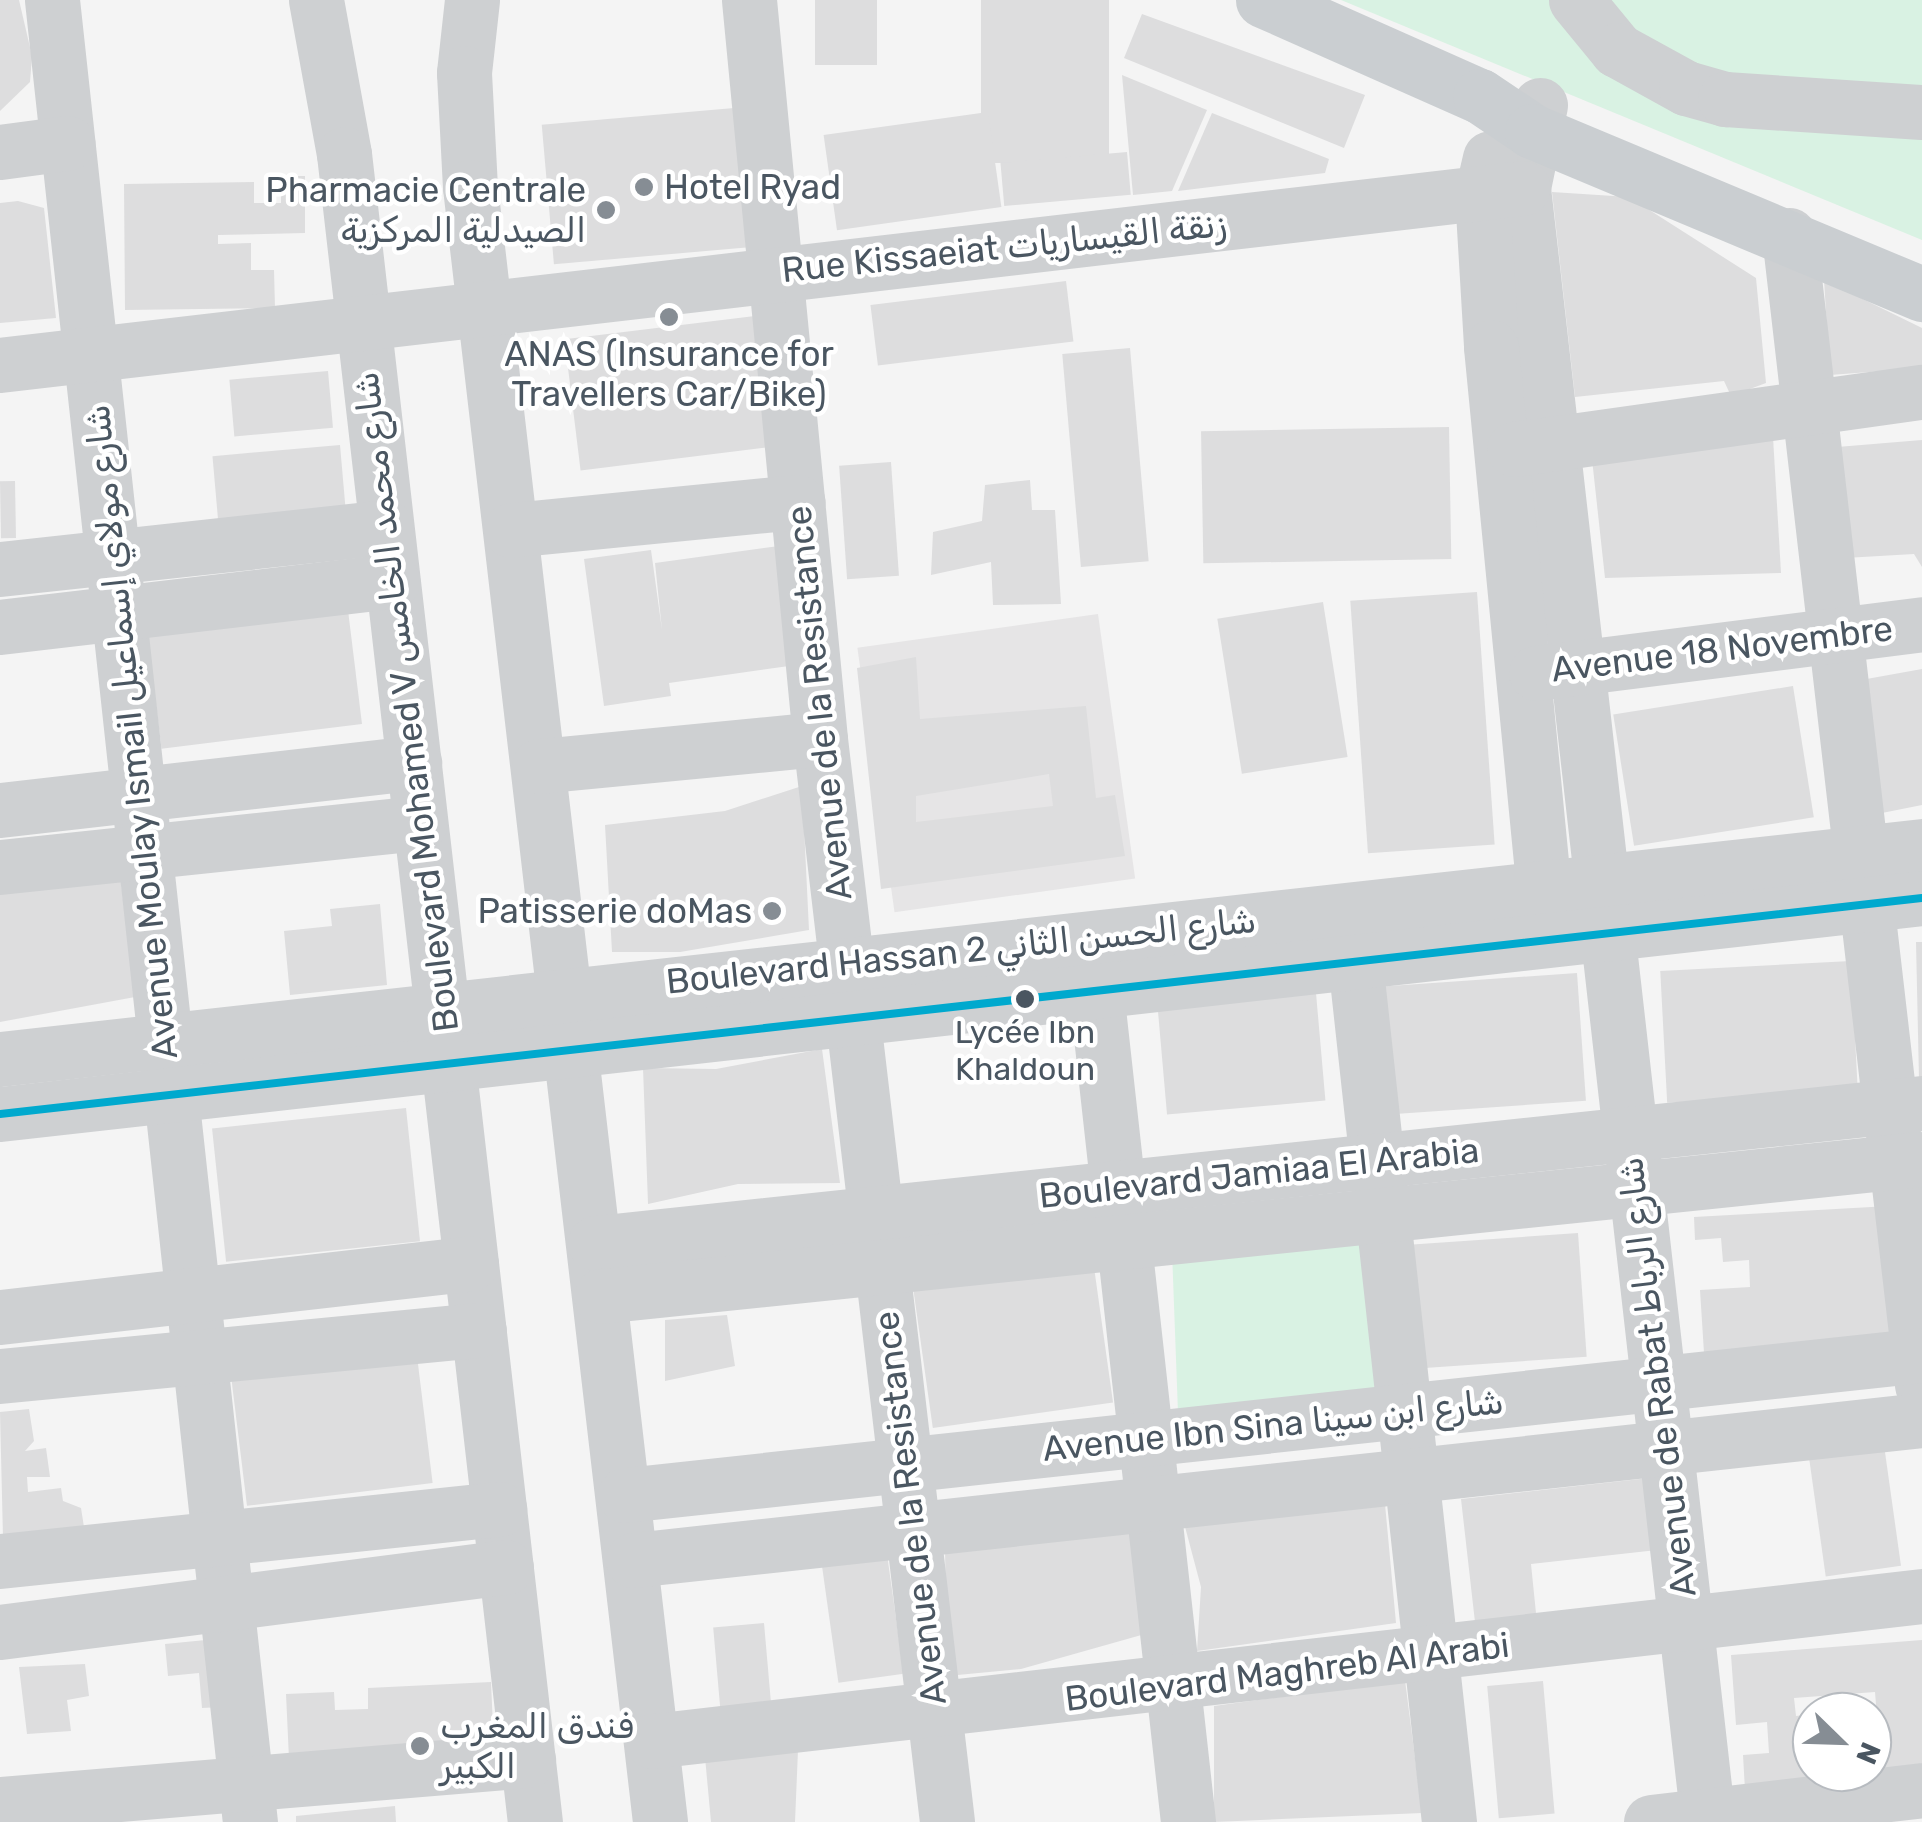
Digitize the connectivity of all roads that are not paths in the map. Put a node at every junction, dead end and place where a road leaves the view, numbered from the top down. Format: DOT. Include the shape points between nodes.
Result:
graph roads {
  1 [pos="52,0"];
  2 [pos="316,0"];
  3 [pos="472,0"];
  4 [pos="750,0"];
  5 [pos="1263,0"];
  6 [pos="1576,0"];
  7 [pos="1511,109"];
  8 [pos="1922,112"];
  9 [pos="67,143"];
  10 [pos="0,152"];
  11 [pos="1503,191"];
  12 [pos="1789,236"];
  13 [pos="1922,260"];
  14 [pos="777,272"];
  15 [pos="1922,294"];
  16 [pos="485,308"];
  17 [pos="362,322"];
  18 [pos="90,354"];
  19 [pos="0,364"];
  20 [pos="1922,392"];
  21 [pos="1811,408"];
  22 [pos="1526,448"];
  23 [pos="798,502"];
  24 [pos="386,527"];
  25 [pos="511,530"];
  26 [pos="111,557"];
  27 [pos="0,569"];
  28 [pos="392,581"];
  29 [pos="118,614"];
  30 [pos="1922,624"];
  31 [pos="0,627"];
  32 [pos="1837,634"];
  33 [pos="1548,671"];
  34 [pos="820,739"];
  35 [pos="414,763"];
  36 [pos="540,766"];
  37 [pos="137,794"];
  38 [pos="0,810"];
  39 [pos="420,823"];
  40 [pos="1922,846"];
  41 [pos="144,852"];
  42 [pos="0,867"];
  43 [pos="1864,877"];
  44 [pos="1922,898"];
  45 [pos="1572,910"];
  46 [pos="1090,937"];
  47 [pos="1355,961"];
  48 [pos="846,964"];
  49 [pos="1098,990"];
  50 [pos="566,995"];
  51 [pos="442,1009"];
  52 [pos="852,1018"];
  53 [pos="164,1040"];
  54 [pos="573,1048"];
  55 [pos="0,1059"];
  56 [pos="448,1064"];
  57 [pos="170,1095"];
  58 [pos="1906,1104"];
  59 [pos="0,1114"];
  60 [pos="1628,1134"];
  61 [pos="1377,1160"];
  62 [pos="1909,1160"];
  63 [pos="1119,1188"];
  64 [pos="1635,1192"];
  65 [pos="875,1214"];
  66 [pos="1383,1221"];
  67 [pos="596,1243"];
  68 [pos="1125,1246"];
  69 [pos="471,1264"];
  70 [pos="882,1270"];
  71 [pos="193,1295"];
  72 [pos="602,1296"];
  73 [pos="0,1317"];
  74 [pos="479,1330"];
  75 [pos="200,1357"];
  76 [pos="1921,1365"];
  77 [pos="0,1376"];
  78 [pos="1660,1383"];
  79 [pos="1404,1411"];
  80 [pos="1922,1420"];
  81 [pos="1146,1439"];
  82 [pos="1666,1448"];
  83 [pos="906,1465"];
  84 [pos="1411,1476"];
  85 [pos="625,1495"];
  86 [pos="1153,1504"];
  87 [pos="499,1508"];
  88 [pos="914,1530"];
  89 [pos="220,1538"];
  90 [pos="633,1560"];
  91 [pos="0,1561"];
  92 [pos="506,1567"];
  93 [pos="1922,1596"];
  94 [pos="226,1602"];
  95 [pos="1687,1628"];
  96 [pos="0,1632"];
  97 [pos="1430,1650"];
  98 [pos="1174,1688"];
  99 [pos="934,1713"];
  100 [pos="652,1741"];
  101 [pos="528,1760"];
  102 [pos="1922,1790"];
  103 [pos="2,1804"];
  104 [pos="249,1805"];
  105 [pos="1708,1819"];
  106 [pos="536,1822"];
  107 [pos="660,1822"];
  108 [pos="947,1822"];
  109 [pos="1188,1822"];
  110 [pos="1449,1822"];
  111 [pos="1651,1822"];
  1 -- 9 [label="street, Avenue Moulay Ismail شارع مولاي إسماعيل"];
  2 -- 17 [label="street, Boulevard Mohamed V شارع محمد الخامس"];
  3 -- 16 [label="street" via="464,72"];
  4 -- 14 [label="street, Avenue de la Resistance"];
  5 -- 7 [label="main road"];
  6 -- 8 [label="street" via="1618,50 1686,88 1725,99"];
  7 -- 11 [label="street, Avenue de Rabat شارع الرباط"];
  7 -- 12 [label="main road"];
  7 -- 13 [label="main road"];
  9 -- 10 [label="street"];
  9 -- 18 [label="street, Avenue Moulay Ismail شارع مولاي إسماعيل"];
  11 -- 14 [label="street, Rue Kissaeiat زنقة القيساريات"];
  11 -- 22 [label="street, Avenue de Rabat شارع الرباط"];
  12 -- 15 [label="main road"];
  12 -- 21 [label="street"];
  14 -- 16 [label="street, Rue Kissaeiat زنقة القيساريات"];
  14 -- 23 [label="street, Avenue de la Resistance"];
  16 -- 17 [label="street, Rue Kissaeiat زنقة القيساريات"];
  16 -- 25 [label="street"];
  17 -- 18 [label="street"];
  17 -- 24 [label="street, Boulevard Mohamed V شارع محمد الخامس"];
  18 -- 19 [label="street"];
  18 -- 26 [label="street, Avenue Moulay Ismail شارع مولاي إسماعيل"];
  20 -- 21 [label="street"];
  21 -- 22 [label="street"];
  21 -- 32 [label="street"];
  22 -- 33 [label="street, Avenue de Rabat شارع الرباط"];
  23 -- 25 [label="street"];
  23 -- 34 [label="street, Avenue de la Resistance"];
  24 -- 26 [label="street"];
  24 -- 28 [label="street, Boulevard Mohamed V شارع محمد الخامس"];
  25 -- 36 [label="street"];
  26 -- 27 [label="street"];
  26 -- 29 [label="street, Avenue Moulay Ismail شارع مولاي إسماعيل"];
  28 -- 29 [label="street"];
  28 -- 35 [label="street, Boulevard Mohamed V شارع محمد الخامس"];
  29 -- 31 [label="street"];
  29 -- 37 [label="street, Avenue Moulay Ismail شارع مولاي إسماعيل"];
  30 -- 32 [label="street, Avenue 18 Novembre"];
  32 -- 33 [label="street, Avenue 18 Novembre"];
  32 -- 43 [label="street"];
  33 -- 45 [label="street, Avenue de Rabat شارع الرباط"];
  34 -- 36 [label="street"];
  34 -- 48 [label="street, Avenue de la Resistance"];
  35 -- 37 [label="street"];
  35 -- 39 [label="street, Boulevard Mohamed V شارع محمد الخامس"];
  36 -- 50 [label="street"];
  37 -- 38 [label="street"];
  37 -- 41 [label="street, Avenue Moulay Ismail شارع مولاي إسماعيل"];
  39 -- 41 [label="street"];
  39 -- 51 [label="street, Boulevard Mohamed V شارع محمد الخامس"];
  40 -- 43 [label="street, Boulevard Hassan 2 شارع الحسن الثاني"];
  41 -- 42 [label="street"];
  41 -- 53 [label="street, Avenue Moulay Ismail شارع مولاي إسماعيل"];
  43 -- 44 [label="street, Boulevard Hassan 2 شارع الحسن الثاني"];
  43 -- 45 [label="street, Boulevard Hassan 2 شارع الحسن الثاني"];
  43 -- 58 [label="street"];
  45 -- 46 [label="street, Boulevard Hassan 2 شارع الحسن الثاني"];
  45 -- 47 [label="street, Boulevard Hassan 2 شارع الحسن الثاني"];
  45 -- 60 [label="street, Avenue de Rabat شارع الرباط"];
  46 -- 48 [label="street, Boulevard Hassan 2 شارع الحسن الثاني"];
  46 -- 49 [label="street"];
  47 -- 49 [label="street, Boulevard Hassan 2 شارع الحسن الثاني"];
  47 -- 61 [label="street"];
  48 -- 50 [label="street, Boulevard Hassan 2 شارع الحسن الثاني"];
  48 -- 52 [label="street, Avenue de la Resistance"];
  49 -- 52 [label="street, Boulevard Hassan 2 شارع الحسن الثاني"];
  49 -- 63 [label="street"];
  50 -- 51 [label="street, Boulevard Hassan 2 شارع الحسن الثاني"];
  50 -- 54 [label="street"];
  51 -- 53 [label="street, Boulevard Hassan 2 شارع الحسن الثاني"];
  51 -- 56 [label="street, Boulevard Mohamed V شارع محمد الخامس"];
  52 -- 54 [label="street, Boulevard Hassan 2 شارع الحسن الثاني"];
  52 -- 65 [label="street, Avenue de la Resistance"];
  53 -- 55 [label="street, Boulevard Hassan 2 شارع الحسن الثاني"];
  53 -- 57 [label="street, Avenue Moulay Ismail شارع مولاي إسماعيل"];
  54 -- 56 [label="street, Boulevard Hassan 2 شارع الحسن الثاني"];
  54 -- 67 [label="street"];
  56 -- 57 [label="street, Boulevard Hassan 2 شارع الحسن الثاني"];
  56 -- 69 [label="street, Boulevard Mohamed V شارع محمد الخامس"];
  57 -- 59 [label="street, Boulevard Hassan 2 شارع الحسن الثاني"];
  57 -- 71 [label="street, Avenue Moulay Ismail شارع مولاي إسماعيل"];
  58 -- 60 [label="street, Boulevard Jamiaa El Arabia"];
  58 -- 62 [label="street"];
  60 -- 61 [label="street, Boulevard Jamiaa El Arabia"];
  60 -- 64 [label="street, Avenue de Rabat شارع الرباط"];
  61 -- 63 [label="street, Boulevard Jamiaa El Arabia"];
  61 -- 66 [label="street"];
  62 -- 64 [label="street, Boulevard Jamiaa El Arabia"];
  62 -- 76 [label="street"];
  63 -- 65 [label="street, Boulevard Jamiaa El Arabia"];
  63 -- 68 [label="street"];
  64 -- 66 [label="street, Boulevard Jamiaa El Arabia"];
  64 -- 78 [label="street, Avenue de Rabat شارع الرباط"];
  65 -- 67 [label="street, Boulevard Jamiaa El Arabia"];
  65 -- 70 [label="street, Avenue de la Resistance"];
  66 -- 68 [label="street, Boulevard Jamiaa El Arabia"];
  66 -- 79 [label="street"];
  67 -- 72 [label="street"];
  68 -- 70 [label="street, Boulevard Jamiaa El Arabia"];
  68 -- 81 [label="street"];
  69 -- 71 [label="street"];
  69 -- 74 [label="street, Boulevard Mohamed V شارع محمد الخامس"];
  70 -- 72 [label="street, Boulevard Jamiaa El Arabia"];
  70 -- 83 [label="street, Avenue de la Resistance"];
  71 -- 73 [label="street"];
  71 -- 75 [label="street, Avenue Moulay Ismail شارع مولاي إسماعيل"];
  72 -- 85 [label="street"];
  74 -- 75 [label="street"];
  74 -- 87 [label="street, Boulevard Mohamed V شارع محمد الخامس"];
  75 -- 77 [label="street"];
  75 -- 89 [label="street, Avenue Moulay Ismail شارع مولاي إسماعيل"];
  76 -- 78 [label="street, Avenue Ibn Sina شارع ابن سينا"];
  78 -- 79 [label="street, Avenue Ibn Sina شارع ابن سينا"];
  78 -- 82 [label="street, Avenue de Rabat شارع الرباط"];
  79 -- 81 [label="street, Avenue Ibn Sina شارع ابن سينا"];
  79 -- 84 [label="street"];
  80 -- 82 [label="street, Avenue Ibn Sina شارع ابن سينا"];
  81 -- 83 [label="street, Avenue Ibn Sina شارع ابن سينا"];
  81 -- 86 [label="street"];
  82 -- 84 [label="street, Avenue Ibn Sina شارع ابن سينا"];
  82 -- 95 [label="street, Avenue de Rabat شارع الرباط"];
  83 -- 85 [label="street, Avenue Ibn Sina شارع ابن سينا"];
  83 -- 88 [label="street, Avenue de la Resistance"];
  84 -- 86 [label="street, Avenue Ibn Sina شارع ابن سينا"];
  84 -- 97 [label="street"];
  85 -- 90 [label="street"];
  86 -- 88 [label="street, Avenue Ibn Sina شارع ابن سينا"];
  86 -- 98 [label="street"];
  87 -- 89 [label="street"];
  87 -- 92 [label="street, Boulevard Mohamed V شارع محمد الخامس"];
  88 -- 90 [label="street, Avenue Ibn Sina شارع ابن سينا"];
  88 -- 99 [label="street, Avenue de la Resistance"];
  89 -- 91 [label="street"];
  89 -- 94 [label="street, Avenue Moulay Ismail شارع مولاي إسماعيل"];
  90 -- 100 [label="street"];
  92 -- 94 [label="street"];
  92 -- 101 [label="street, Boulevard Mohamed V شارع محمد الخامس"];
  93 -- 95 [label="street, Boulevard Maghreb Al Arabi"];
  94 -- 96 [label="street"];
  94 -- 104 [label="street, Avenue Moulay Ismail شارع مولاي إسماعيل"];
  95 -- 97 [label="street, Boulevard Maghreb Al Arabi"];
  95 -- 105 [label="street, Avenue de Rabat شارع الرباط"];
  97 -- 98 [label="street, Boulevard Maghreb Al Arabi"];
  97 -- 110 [label="street"];
  98 -- 99 [label="street, Boulevard Maghreb Al Arabi"];
  98 -- 109 [label="street"];
  99 -- 100 [label="street, Boulevard Maghreb Al Arabi"];
  99 -- 108 [label="street, Avenue de la Resistance"];
  100 -- 107 [label="street"];
  101 -- 104 [label="street"];
  101 -- 106 [label="street, Boulevard Mohamed V شارع محمد الخامس"];
  102 -- 105 [label="street"];
  103 -- 104 [label="street"];
  105 -- 111 [label="street"];
}
